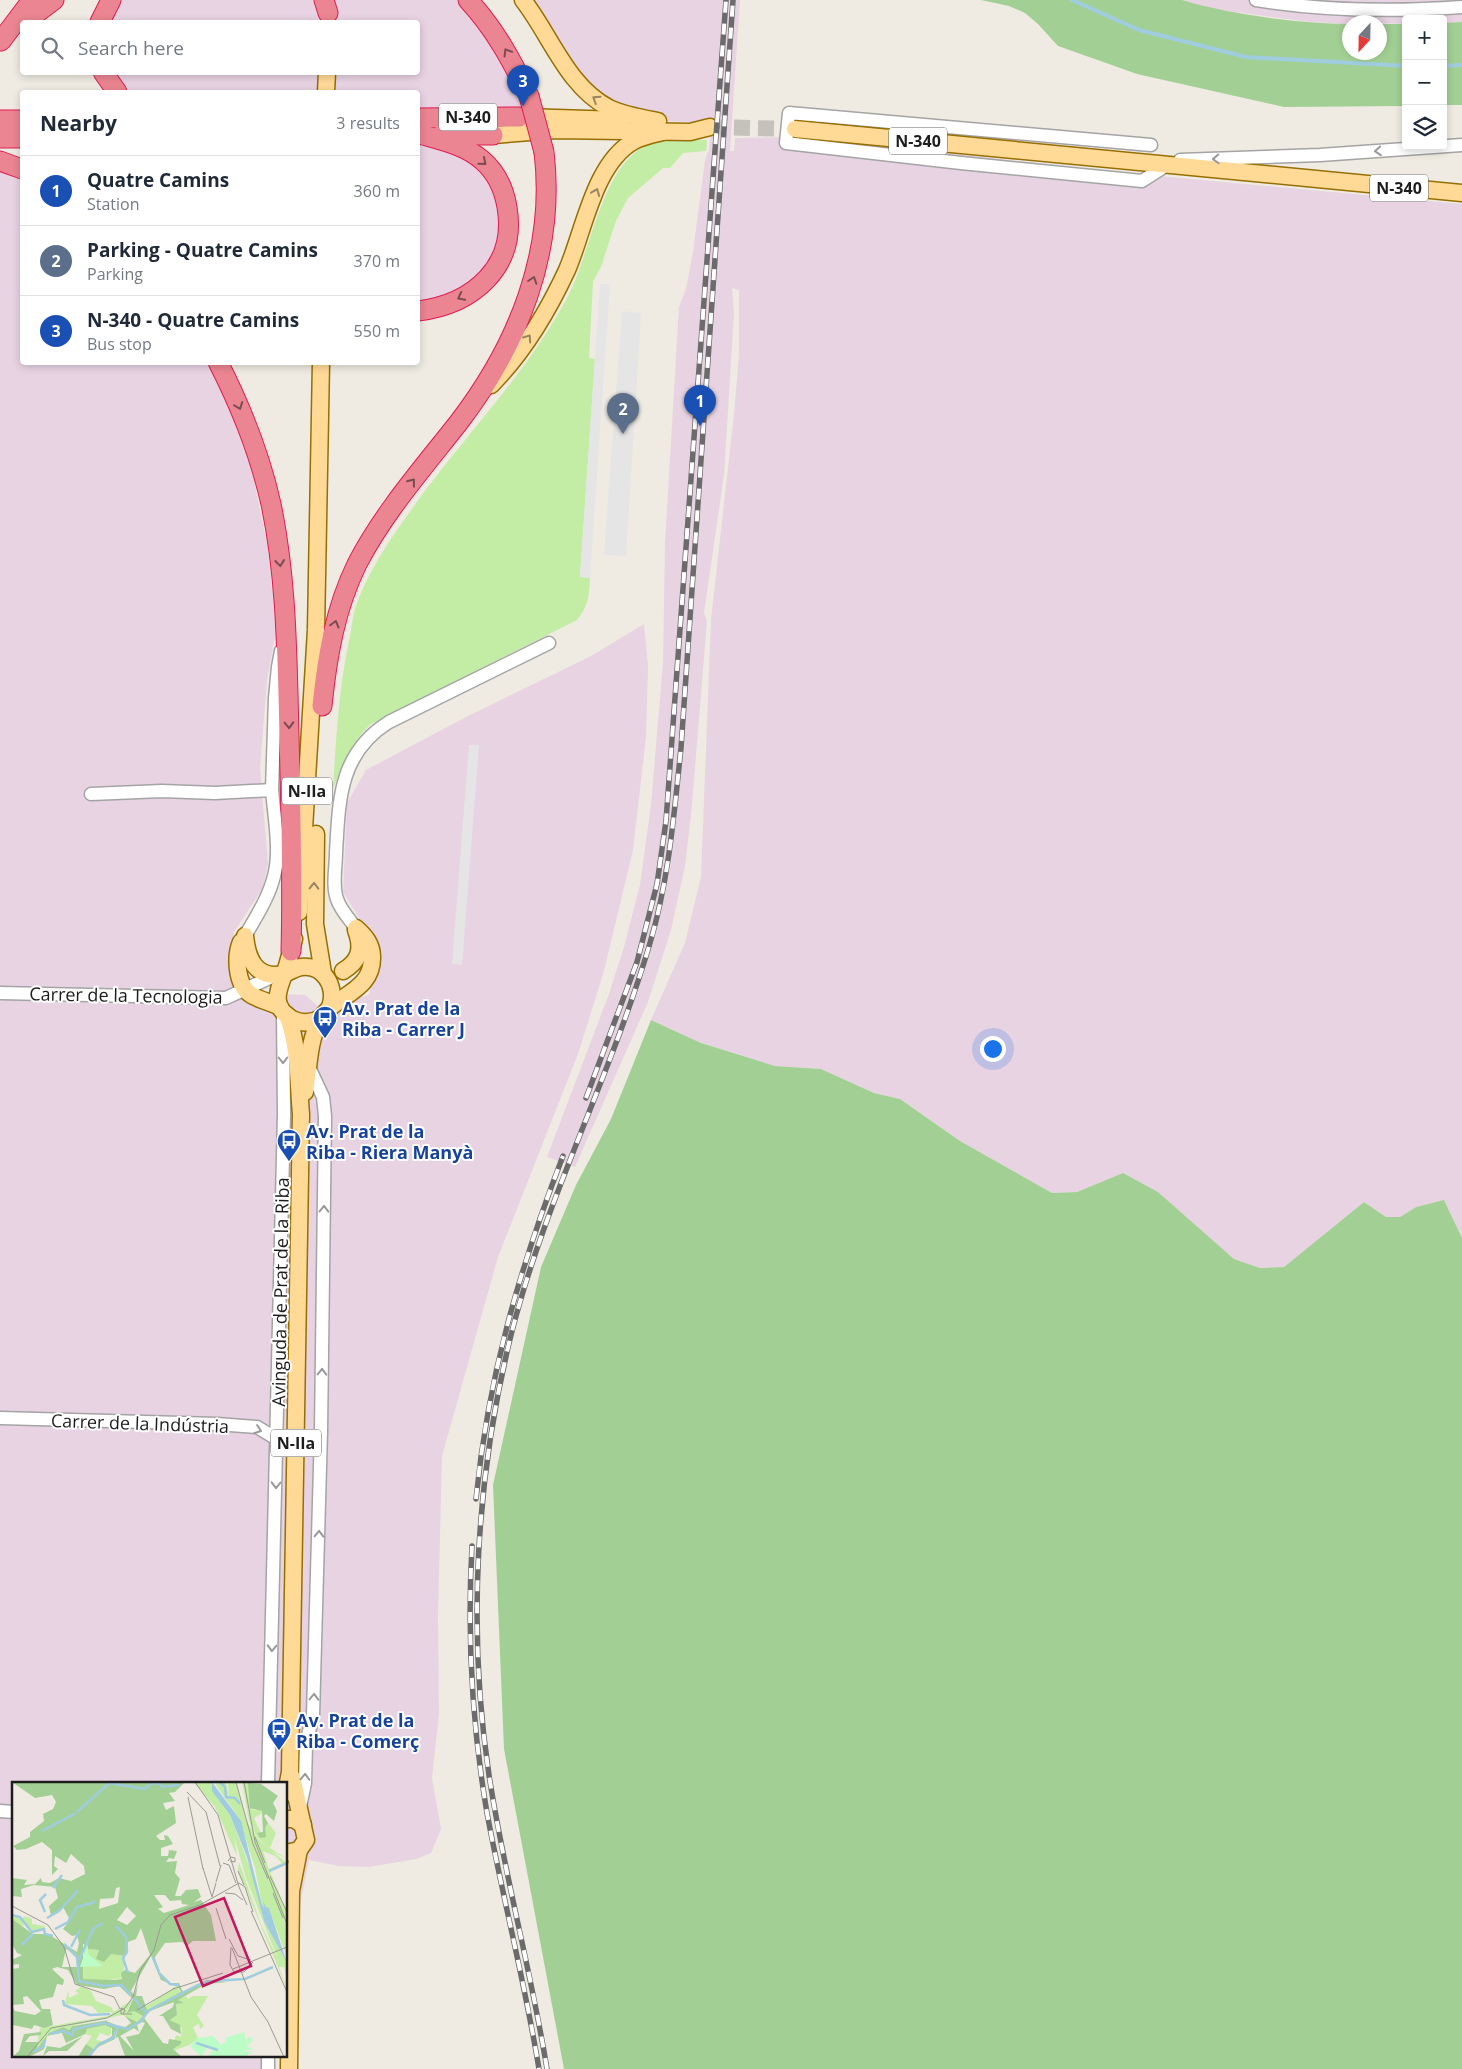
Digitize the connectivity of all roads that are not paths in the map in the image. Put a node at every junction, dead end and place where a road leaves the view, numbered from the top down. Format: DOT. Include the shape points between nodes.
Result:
graph roads {
  1 [pos="32,0"];
  2 [pos="54,0"];
  3 [pos="111,0"];
  4 [pos="468,0"];
  5 [pos="523,0"];
  6 [pos="1256,0"];
  7 [pos="1462,7"];
  8 [pos="29,20"];
  9 [pos="101,20"];
  10 [pos="20,27"];
  11 [pos="1,41"];
  12 [pos="105,75"];
  13 [pos="327,75"];
  14 [pos="116,90"];
  15 [pos="326,90"];
  16 [pos="519,117"];
  17 [pos="0,120"];
  18 [pos="20,120"];
  19 [pos="661,126"];
  20 [pos="420,129"];
  21 [pos="420,129"];
  22 [pos="420,129"];
  23 [pos="795,129"];
  24 [pos="493,135"];
  25 [pos="0,138"];
  26 [pos="20,138"];
  27 [pos="1151,145"];
  28 [pos="1462,146"];
  29 [pos="0,161"];
  30 [pos="1126,162"];
  31 [pos="1167,166"];
  32 [pos="20,168"];
  33 [pos="1462,194"];
  34 [pos="420,310"];
  35 [pos="220,365"];
  36 [pos="322,365"];
  37 [pos="474,402"];
  38 [pos="316,630"];
  39 [pos="286,631"];
  40 [pos="549,642"];
  41 [pos="322,706"];
  42 [pos="272,790"];
  43 [pos="91,794"];
  44 [pos="356,928"];
  45 [pos="245,936"];
  46 [pos="291,951"];
  47 [pos="343,971"];
  48 [pos="280,974"];
  49 [pos="323,974"];
  50 [pos="369,974"];
  51 [pos="245,990"];
  52 [pos="0,993"];
  53 [pos="283,1011"];
  54 [pos="326,1012"];
  55 [pos="309,1067"];
  56 [pos="301,1114"];
  57 [pos="0,1418"];
  58 [pos="277,1439"];
  59 [pos="290,1772"];
  60 [pos="268,1782"];
  61 [pos="288,1782"];
  62 [pos="300,1809"];
  63 [pos="288,1819"];
  64 [pos="302,1825"];
  65 [pos="293,1852"];
  66 [pos="289,1884"];
  67 [pos="268,2056"];
  68 [pos="268,2069"];
  69 [pos="288,2069"];
  1 -- 11 [label="highway"];
  2 -- 8 [label="highway"];
  3 -- 9 [label="highway"];
  37 -- 4 [label="highway, one-way, bridge" via="521,315 537,267 547,193 544,152 529,96 500,39"];
  19 -- 5 [label="main road, one-way" via="617,111 589,95 569,71"];
  6 -- 7 [label="street" via="1390,10"];
  10 -- 11 [label="highway"];
  12 -- 14 [label="highway"];
  13 -- 15 [label="main road"];
  16 -- 19 [label="main road, N-340"];
  16 -- 20 [label="highway, N-340"];
  17 -- 18 [label="highway"];
  19 -- 24 [label="main road, N-340"];
  37 -- 19 [label="main road, one-way" via="514,358 550,304 611,162 625,147"];
  21 -- 24 [label="highway, N-340"];
  22 -- 34 [label="highway, one-way" via="468,150 491,169 503,190 508,217 502,258 487,279 455,300"];
  23 -- 30 [label="main road, N-340"];
  25 -- 26 [label="highway"];
  27 -- 31 [label="street" via="789,113 786,143 1142,181"];
  28 -- 30 [label="street, one-way"];
  29 -- 32 [label="highway"];
  30 -- 31 [label="main road, N-340"];
  31 -- 33 [label="main road, N-340"];
  35 -- 39 [label="highway, one-way" via="234,392 256,450 271,503"];
  36 -- 38 [label="main road, N-IIa"];
  41 -- 37 [label="highway, one-way" via="333,631 357,564 397,501"];
  38 -- 41 [label="main road, N-IIa"];
  38 -- 46 [label="main road, N-IIa" via="302,884 298,924"];
  39 -- 42 [label="street" via="275,690"];
  39 -- 46 [label="highway, one-way" via="293,887"];
  40 -- 44 [label="street" via="389,722 362,744 344,778 338,812 335,884 339,904"];
  49 -- 41 [label="main road, N-IIa, one-way" via="314,904"];
  42 -- 43 [label="street"];
  42 -- 45 [label="street" via="275,874 267,897"];
  44 -- 47 [label="main road" via="359,955"];
  44 -- 50 [label="main road" via="371,948"];
  45 -- 48 [label="main road" via="251,963 262,972"];
  45 -- 51 [label="main road" via="238,949 239,974"];
  46 -- 48 [label="main road, N-IIa"];
  47 -- 49 [label="main road"];
  47 -- 50 [label="main road"];
  48 -- 49 [label="main road" via="301,967"];
  48 -- 51 [label="street, Carrer de la Tecnologia"];
  48 -- 53 [label="main road, N-IIa" via="277,995"];
  49 -- 54 [label="main road, N-IIa" via="333,994"];
  50 -- 54 [label="main road" via="363,984"];
  51 -- 52 [label="street, Carrer de la Tecnologia" via="226,998"];
  51 -- 53 [label="main road"];
  53 -- 54 [label="main road" via="300,1022 315,1021"];
  53 -- 56 [label="main road, N-IIa" via="291,1029 296,1056"];
  53 -- 58 [label="street, Avinguda de Prat de la Riba, one-way"];
  54 -- 55 [label="main road, N-IIa" via="311,1046"];
  55 -- 56 [label="main road, N-IIa"];
  62 -- 55 [label="street, one-way" via="305,1783 306,1744 314,1715 326,1110"];
  56 -- 59 [label="main road, N-IIa"];
  57 -- 58 [label="street, Carrer de la Indústria, one-way" via="257,1427"];
  58 -- 60 [label="street, Avinguda de Prat de la Riba, one-way"];
  59 -- 61 [label="main road, N-IIa"];
  59 -- 62 [label="main road, N-IIa"];
  62 -- 64 [label="main road, N-IIa"];
  63 -- 64 [label="main road"];
  64 -- 65 [label="main road, N-IIa" via="306,1840"];
  65 -- 66 [label="main road, N-IIa"];
  66 -- 69 [label="main road, N-IIa"];
  67 -- 68 [label="street"];
}
